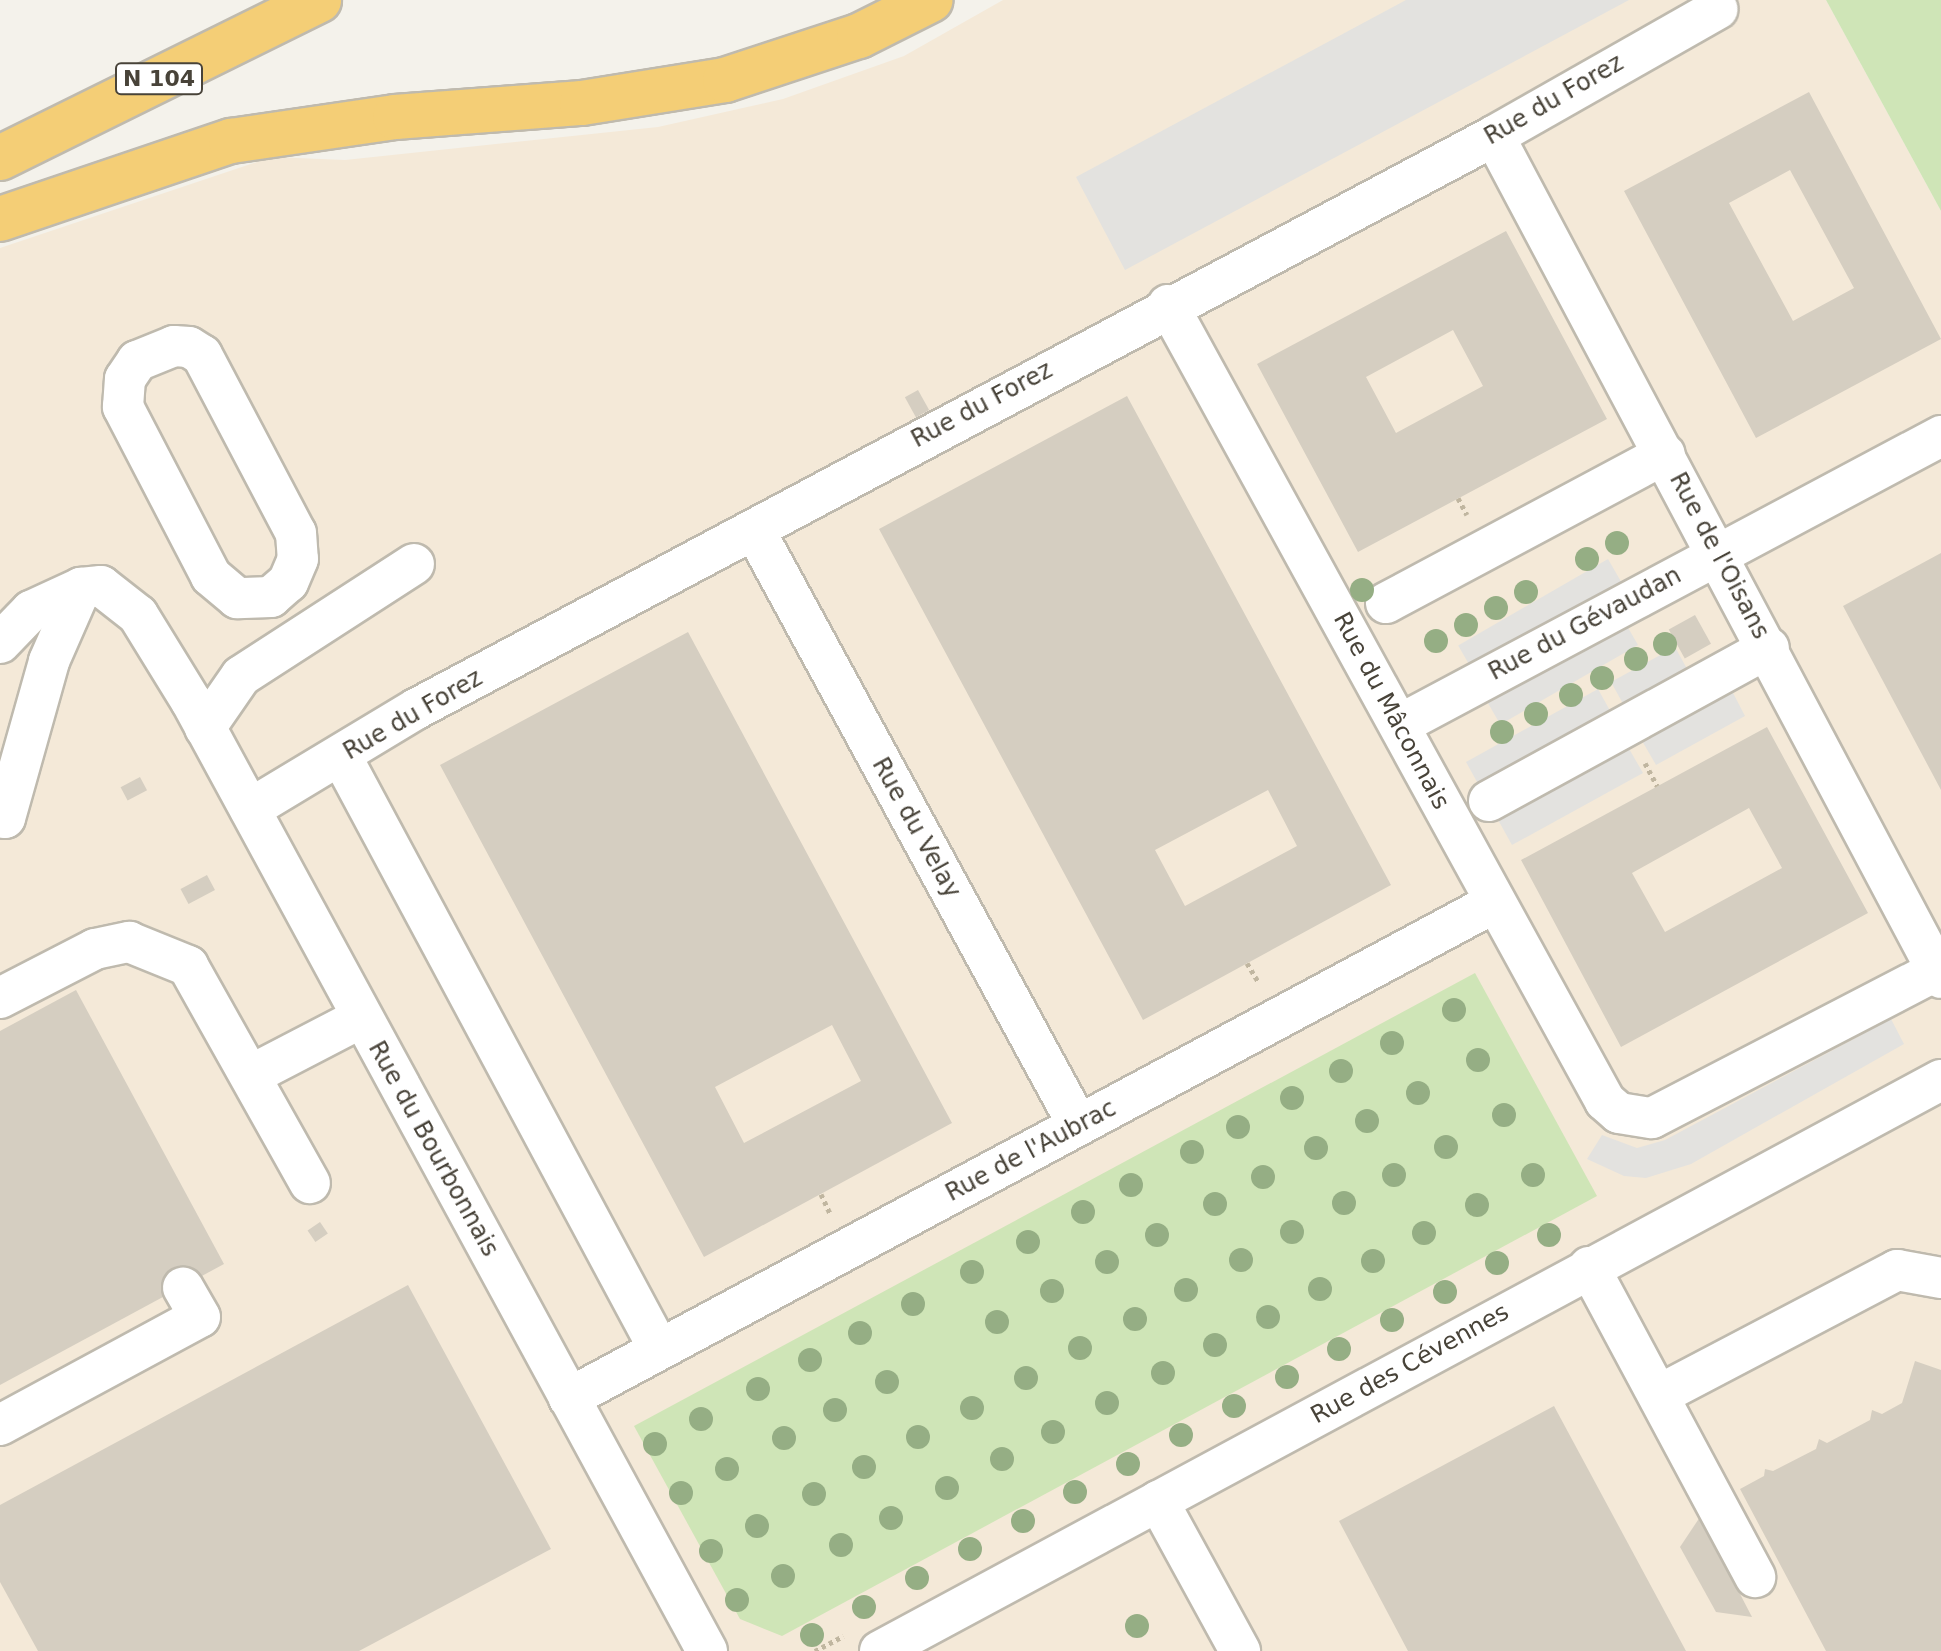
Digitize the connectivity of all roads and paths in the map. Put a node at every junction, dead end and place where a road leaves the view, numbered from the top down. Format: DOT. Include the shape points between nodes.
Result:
graph roads {
  1 [pos="319,0"];
  2 [pos="931,0"];
  3 [pos="1718,9"];
  4 [pos="1494,136"];
  5 [pos="0,158"];
  6 [pos="0,219"];
  7 [pos="1168,305"];
  8 [pos="1941,436"];
  9 [pos="1665,454"];
  10 [pos="755,531"];
  11 [pos="1720,553"];
  12 [pos="414,564"];
  13 [pos="81,588"];
  14 [pos="271,597"];
  15 [pos="1386,603"];
  16 [pos="293,641"];
  17 [pos="0,643"];
  18 [pos="1769,648"];
  19 [pos="1401,724"];
  20 [pos="205,728"];
  21 [pos="341,756"];
  22 [pos="1489,801"];
  23 [pos="250,809"];
  24 [pos="0,817"];
  25 [pos="1492,904"];
  26 [pos="1937,962"];
  27 [pos="0,998"];
  28 [pos="361,1018"];
  29 [pos="253,1074"];
  30 [pos="1941,1080"];
  31 [pos="1078,1125"];
  32 [pos="310,1183"];
  33 [pos="1589,1267"];
  34 [pos="1941,1278"];
  35 [pos="183,1287"];
  36 [pos="659,1349"];
  37 [pos="1659,1395"];
  38 [pos="569,1398"];
  39 [pos="0,1425"];
  40 [pos="1158,1501"];
  41 [pos="1755,1577"];
  42 [pos="707,1651"];
  43 [pos="880,1651"];
  44 [pos="1240,1651"];
  1 -- 5 [label="highway, N 104"];
  2 -- 6 [label="highway" via="859,36 725,80 582,103 395,117 231,141"];
  3 -- 4 [label="street, Rue du Forez"];
  4 -- 7 [label="street, Rue du Forez"];
  4 -- 9 [label="street, Rue de l'Oisans"];
  7 -- 10 [label="street, Rue du Forez"];
  7 -- 19 [label="street, Rue du Mâconnais"];
  8 -- 11 [label="street, Rue du Gévaudan"];
  9 -- 11 [label="street, Rue de l'Oisans"];
  9 -- 15 [label="street"];
  10 -- 21 [label="street, Rue du Forez" via="416,709"];
  10 -- 31 [label="street, Rue du Velay"];
  11 -- 18 [label="street, Rue de l'Oisans"];
  11 -- 19 [label="street, Rue du Gévaudan"];
  12 -- 16 [label="street"];
  13 -- 17 [label="street" via="31,611"];
  13 -- 20 [label="street, Rue du Bourbonnais" via="101,586 116,593 138,615"];
  13 -- 24 [label="street" via="49,661 5,818"];
  14 -- 14 [label="street" via="288,582 298,559 296,533 202,355 189,347 158,350 137,361 125,379 123,407 211,576 237,598"];
  14 -- 16 [label="street"];
  16 -- 20 [label="street" via="241,676"];
  18 -- 22 [label="street"];
  18 -- 26 [label="street, Rue de l'Oisans"];
  19 -- 25 [label="street, Rue du Mâconnais"];
  20 -- 23 [label="street, Rue du Bourbonnais"];
  21 -- 23 [label="street, Rue du Forez"];
  21 -- 36 [label="street"];
  23 -- 28 [label="street, Rue du Bourbonnais"];
  25 -- 26 [label="street, Rue du Mâconnais" via="1591,1083 1619,1113 1652,1118"];
  25 -- 31 [label="street, Rue de l'Aubrac"];
  27 -- 29 [label="street" via="95,949 129,942 155,949 188,966"];
  28 -- 29 [label="street"];
  28 -- 38 [label="street, Rue du Bourbonnais"];
  29 -- 32 [label="street"];
  30 -- 33 [label="street, Rue des Cévennes"];
  31 -- 36 [label="street, Rue de l'Aubrac"];
  33 -- 37 [label="street"];
  33 -- 40 [label="street, Rue des Cévennes"];
  34 -- 37 [label="street" via="1897,1270"];
  35 -- 39 [label="street" via="200,1317"];
  36 -- 38 [label="street, Rue de l'Aubrac"];
  37 -- 41 [label="street"];
  38 -- 42 [label="street, Rue du Bourbonnais"];
  40 -- 43 [label="street, Rue des Cévennes"];
  40 -- 44 [label="street"];
}
